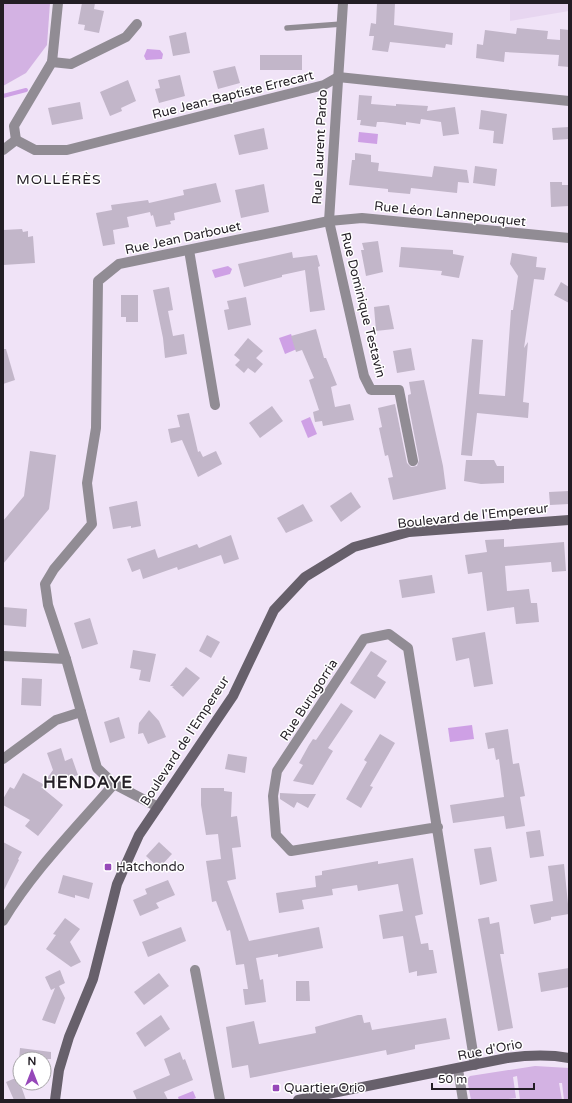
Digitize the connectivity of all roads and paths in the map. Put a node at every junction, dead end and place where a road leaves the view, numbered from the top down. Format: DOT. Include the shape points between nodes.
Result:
graph roads {
  1 [pos="58,3"];
  2 [pos="343,3"];
  3 [pos="137,24"];
  4 [pos="342,24"];
  5 [pos="287,28"];
  6 [pos="52,62"];
  7 [pos="338,77"];
  8 [pos="569,101"];
  9 [pos="16,140"];
  10 [pos="3,150"];
  11 [pos="329,221"];
  12 [pos="569,238"];
  13 [pos="189,250"];
  14 [pos="215,404"];
  15 [pos="413,462"];
  16 [pos="569,520"];
  17 [pos="3,656"];
  18 [pos="66,659"];
  19 [pos="81,712"];
  20 [pos="3,759"];
  21 [pos="114,784"];
  22 [pos="158,807"];
  23 [pos="438,827"];
  24 [pos="3,921"];
  25 [pos="195,970"];
  26 [pos="569,1058"];
  27 [pos="475,1065"];
  28 [pos="458,1069"];
  29 [pos="55,1100"];
  30 [pos="220,1100"];
  31 [pos="298,1100"];
  32 [pos="464,1100"];
  1 -- 6 [label="street"];
  2 -- 4 [label="street, Rue Laurent Pardo"];
  3 -- 6 [label="street" via="126,37 71,64"];
  4 -- 5 [label="lane"];
  4 -- 7 [label="street, Rue Laurent Pardo"];
  6 -- 9 [label="street" via="14,126"];
  7 -- 8 [label="street"];
  7 -- 9 [label="street, Rue Jean-Baptiste Errecart" via="324,86 67,150 35,150"];
  7 -- 11 [label="street, Rue Laurent Pardo"];
  9 -- 10 [label="street"];
  11 -- 12 [label="street, Rue Léon Lannepouquet" via="362,218"];
  11 -- 13 [label="street, Rue Jean Darbouet"];
  11 -- 15 [label="street, Rue Dominique Testavin" via="364,376 371,390 399,390"];
  13 -- 14 [label="street"];
  13 -- 18 [label="street, Rue Jean Darbouet" via="119,264 98,281 96,428 87,483 92,524 54,569 45,584 48,605"];
  16 -- 22 [label="main road, Boulevard de l'Empereur" via="409,532 354,547 305,577 274,610 233,696"];
  17 -- 18 [label="street"];
  18 -- 19 [label="street"];
  19 -- 20 [label="street" via="56,720"];
  19 -- 21 [label="street" via="97,768"];
  21 -- 22 [label="street"];
  21 -- 24 [label="street" via="16,899"];
  22 -- 29 [label="main road, Boulevard de l'Empereur" via="139,835 117,884 93,979 69,1036 59,1070"];
  23 -- 23 [label="street, Rue Burugorria" via="291,851 276,835 274,796 277,772 364,639 389,634 408,648"];
  23 -- 27 [label="street, Rue Burugorria"];
  25 -- 30 [label="street"];
  26 -- 27 [label="main road, Rue d'Orio" via="532,1055"];
  27 -- 28 [label="main road, Rue d'Orio"];
  28 -- 31 [label="main road, Rue d'Orio"];
  28 -- 32 [label="street"];
}
